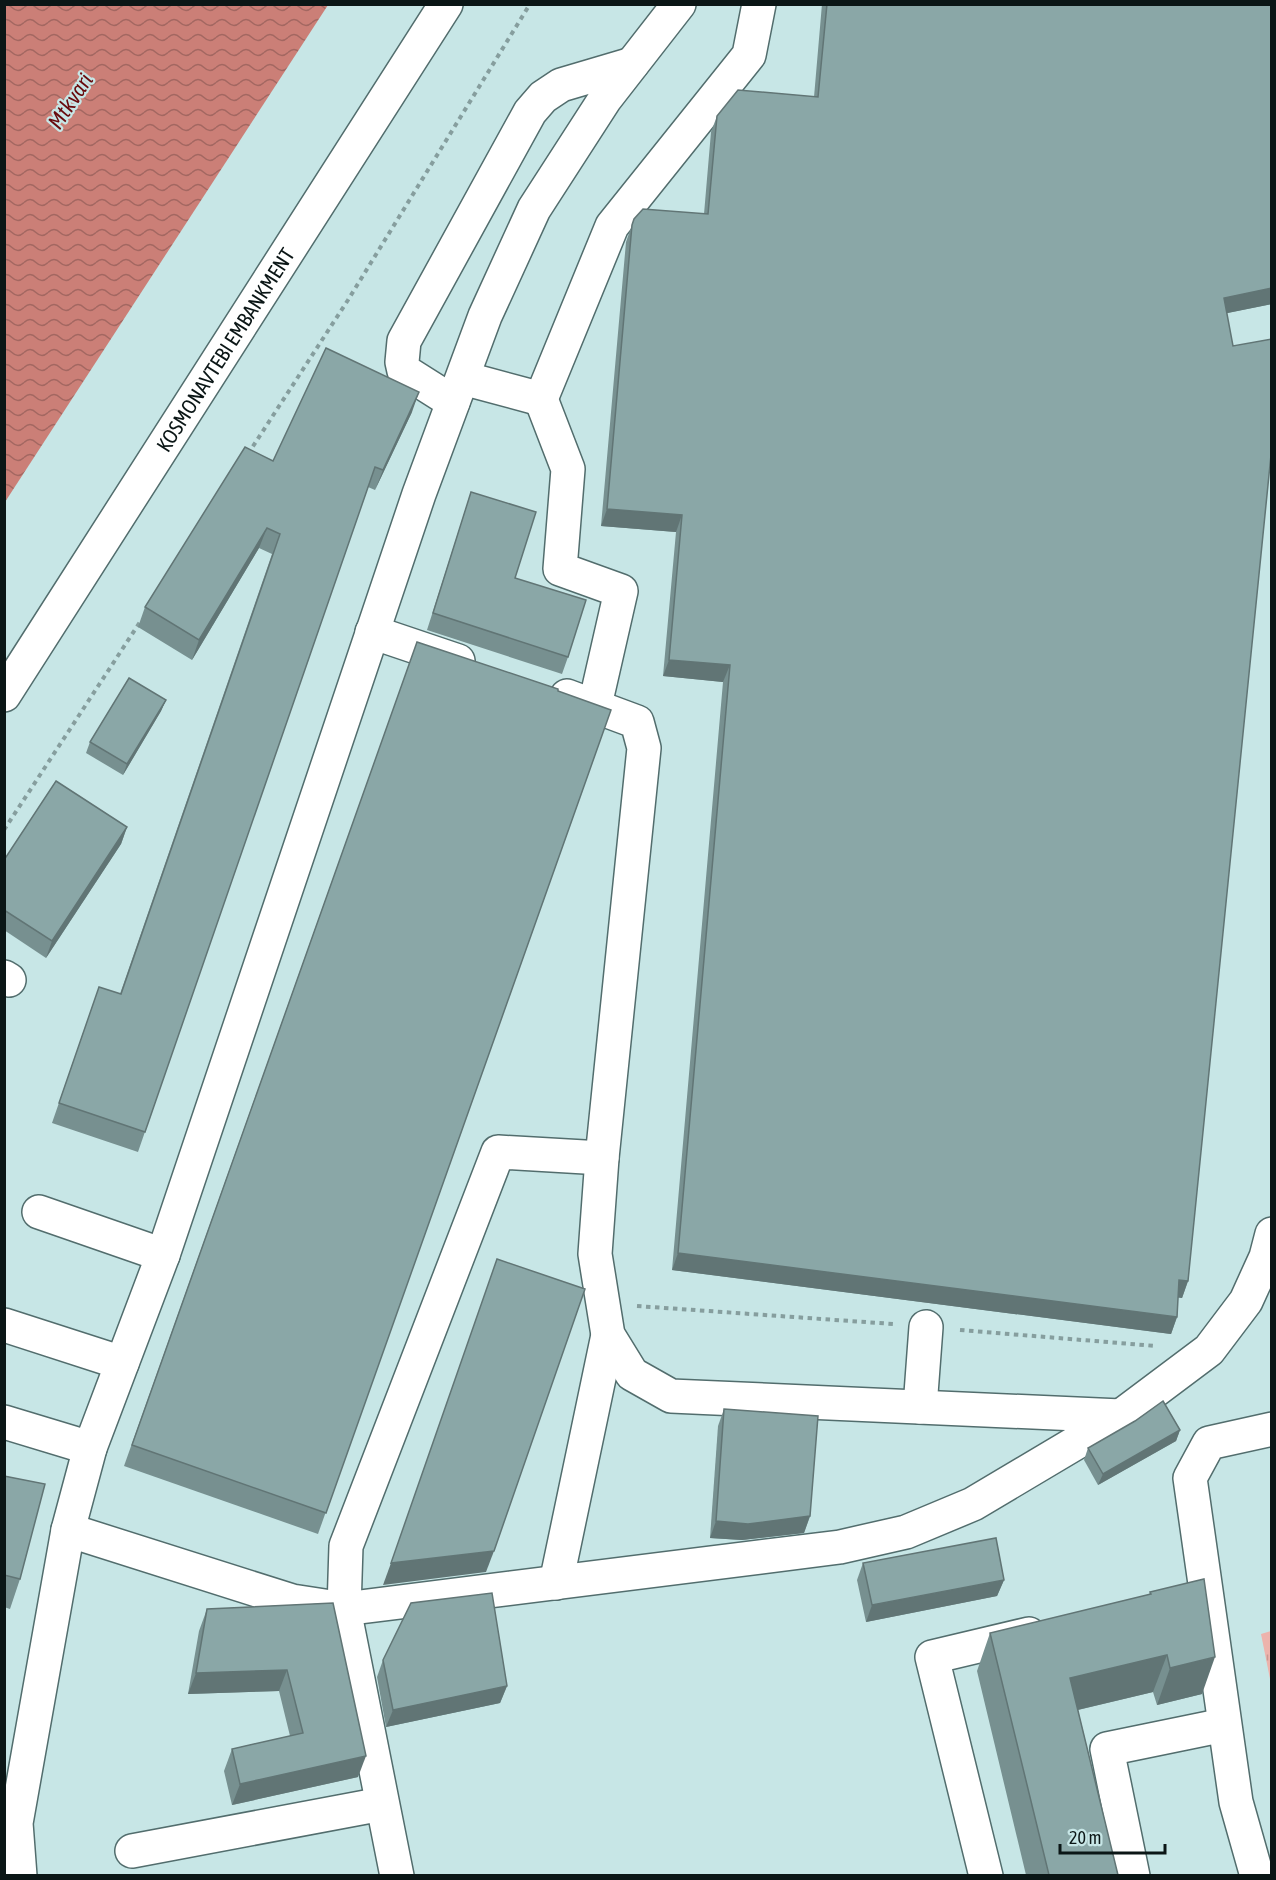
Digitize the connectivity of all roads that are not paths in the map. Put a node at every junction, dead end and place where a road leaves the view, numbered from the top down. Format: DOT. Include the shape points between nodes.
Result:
graph roads {
  1 [pos="446,4"];
  2 [pos="679,4"];
  3 [pos="759,4"];
  4 [pos="632,64"];
  5 [pos="458,390"];
  6 [pos="541,399"];
  7 [pos="372,632"];
  8 [pos="483,669"];
  9 [pos="539,687"];
  10 [pos="4,695"];
  11 [pos="595,705"];
  12 [pos="602,1158"];
  13 [pos="39,1212"];
  14 [pos="1272,1234"];
  15 [pos="163,1255"];
  16 [pos="4,1325"];
  17 [pos="926,1327"];
  18 [pos="608,1335"];
  19 [pos="122,1363"];
  20 [pos="920,1407"];
  21 [pos="1121,1416"];
  22 [pos="4,1422"];
  23 [pos="1272,1429"];
  24 [pos="90,1448"];
  25 [pos="68,1530"];
  26 [pos="556,1583"];
  27 [pos="344,1609"];
  28 [pos="1057,1628"];
  29 [pos="1224,1725"];
  30 [pos="382,1804"];
  31 [pos="132,1851"];
  32 [pos="20,1875"];
  33 [pos="397,1875"];
  34 [pos="986,1875"];
  35 [pos="1134,1875"];
  36 [pos="1257,1875"];
  1 -- 10 [label="main road, KOSMONAVTEBI EMBANKMENT"];
  2 -- 4 [label="main road"];
  3 -- 6 [label="main road" via="749,55 612,226"];
  4 -- 5 [label="main road" via="604,99 534,209 485,316"];
  4 -- 5 [label="main road" via="561,85 530,112 404,340 404,371"];
  5 -- 6 [label="main road"];
  5 -- 7 [label="main road"];
  6 -- 11 [label="main road" via="568,469 560,569 621,591"];
  7 -- 8 [label="main road"];
  7 -- 15 [label="main road"];
  9 -- 11 [label="main road"];
  11 -- 12 [label="main road" via="637,722 644,748"];
  12 -- 18 [label="main road" via="596,1254"];
  12 -- 27 [label="main road" via="498,1152 346,1545"];
  13 -- 15 [label="main road"];
  14 -- 21 [label="main road" via="1246,1300 1209,1350"];
  15 -- 19 [label="main road"];
  16 -- 19 [label="main road"];
  17 -- 20 [label="main road"];
  18 -- 20 [label="main road" via="632,1374 671,1396"];
  18 -- 26 [label="main road"];
  19 -- 24 [label="main road"];
  20 -- 21 [label="main road"];
  21 -- 26 [label="main road" via="973,1504 906,1532 840,1547"];
  22 -- 24 [label="main road"];
  23 -- 29 [label="main road" via="1209,1443 1190,1478 1193,1596"];
  24 -- 25 [label="main road"];
  25 -- 27 [label="main road" via="292,1600"];
  25 -- 32 [label="main road" via="16,1823"];
  26 -- 27 [label="main road"];
  27 -- 30 [label="main road"];
  28 -- 34 [label="main road" via="932,1657"];
  29 -- 35 [label="main road" via="1107,1749"];
  29 -- 36 [label="main road" via="1236,1802"];
  30 -- 31 [label="main road"];
  30 -- 33 [label="main road"];
}
